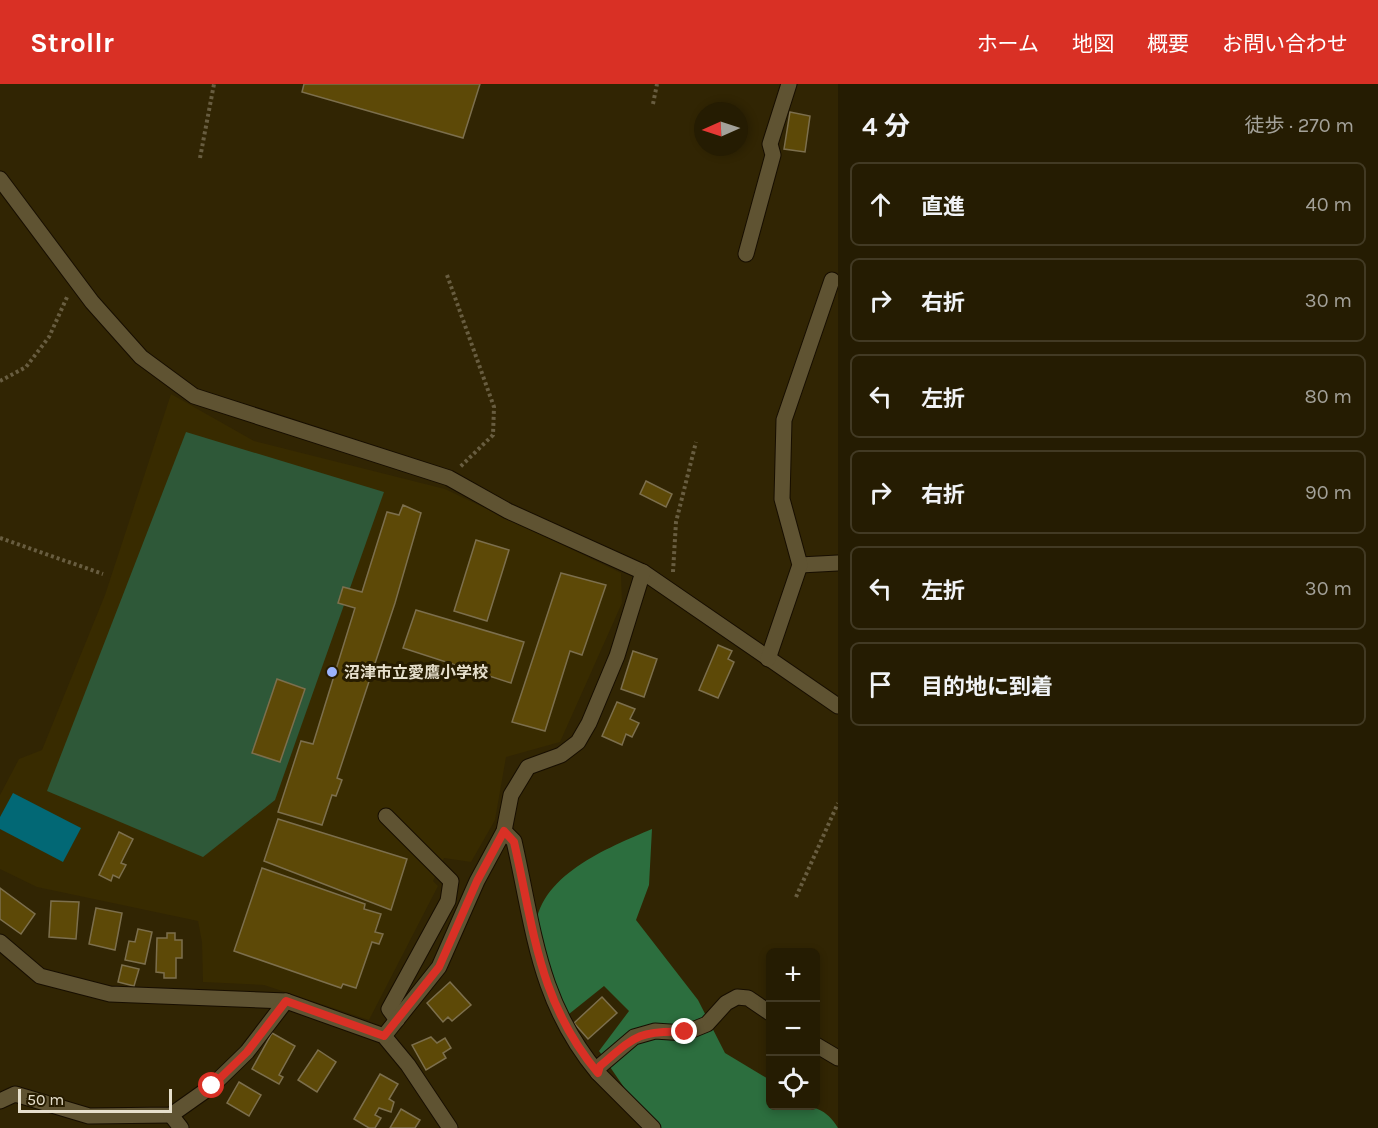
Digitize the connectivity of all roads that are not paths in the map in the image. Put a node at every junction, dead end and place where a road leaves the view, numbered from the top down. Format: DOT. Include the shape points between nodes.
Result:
graph roads {
  1 [pos="789,84"];
  2 [pos="0,179"];
  3 [pos="746,254"];
  4 [pos="832,280"];
  5 [pos="838,563"];
  6 [pos="800,565"];
  7 [pos="643,572"];
  8 [pos="768,659"];
  9 [pos="838,706"];
  10 [pos="386,816"];
  11 [pos="504,831"];
  12 [pos="0,942"];
  13 [pos="286,1001"];
  14 [pos="766,1010"];
  15 [pos="397,1020"];
  16 [pos="384,1036"];
  17 [pos="820,1047"];
  18 [pos="838,1058"];
  19 [pos="598,1073"];
  20 [pos="0,1101"];
  21 [pos="171,1115"];
  22 [pos="182,1128"];
  23 [pos="450,1128"];
  24 [pos="653,1128"];
  1 -- 3 [label="street" via="770,144 773,155"];
  2 -- 7 [label="street" via="75,280 141,357 194,396 449,478 508,511"];
  4 -- 6 [label="street" via="784,420 782,499"];
  5 -- 6 [label="street"];
  6 -- 8 [label="street"];
  7 -- 8 [label="street"];
  7 -- 11 [label="street" via="617,656 589,723 578,742 561,755 528,767 511,795"];
  8 -- 9 [label="street"];
  10 -- 15 [label="street" via="451,881 448,901 389,1009"];
  11 -- 15 [label="street" via="439,967"];
  11 -- 19 [label="street" via="514,842 540,965 552,999 576,1046"];
  12 -- 13 [label="street" via="40,976 110,994"];
  13 -- 16 [label="street"];
  13 -- 21 [label="street" via="212,1086"];
  14 -- 19 [label="street" via="748,998 737,997 707,1024 685,1032 655,1031 634,1037 600,1066"];
  15 -- 16 [label="street"];
  16 -- 23 [label="street"];
  17 -- 18 [label="street"];
  19 -- 24 [label="street"];
  20 -- 21 [label="street" via="15,1094 89,1116"];
  21 -- 22 [label="street"];
}
